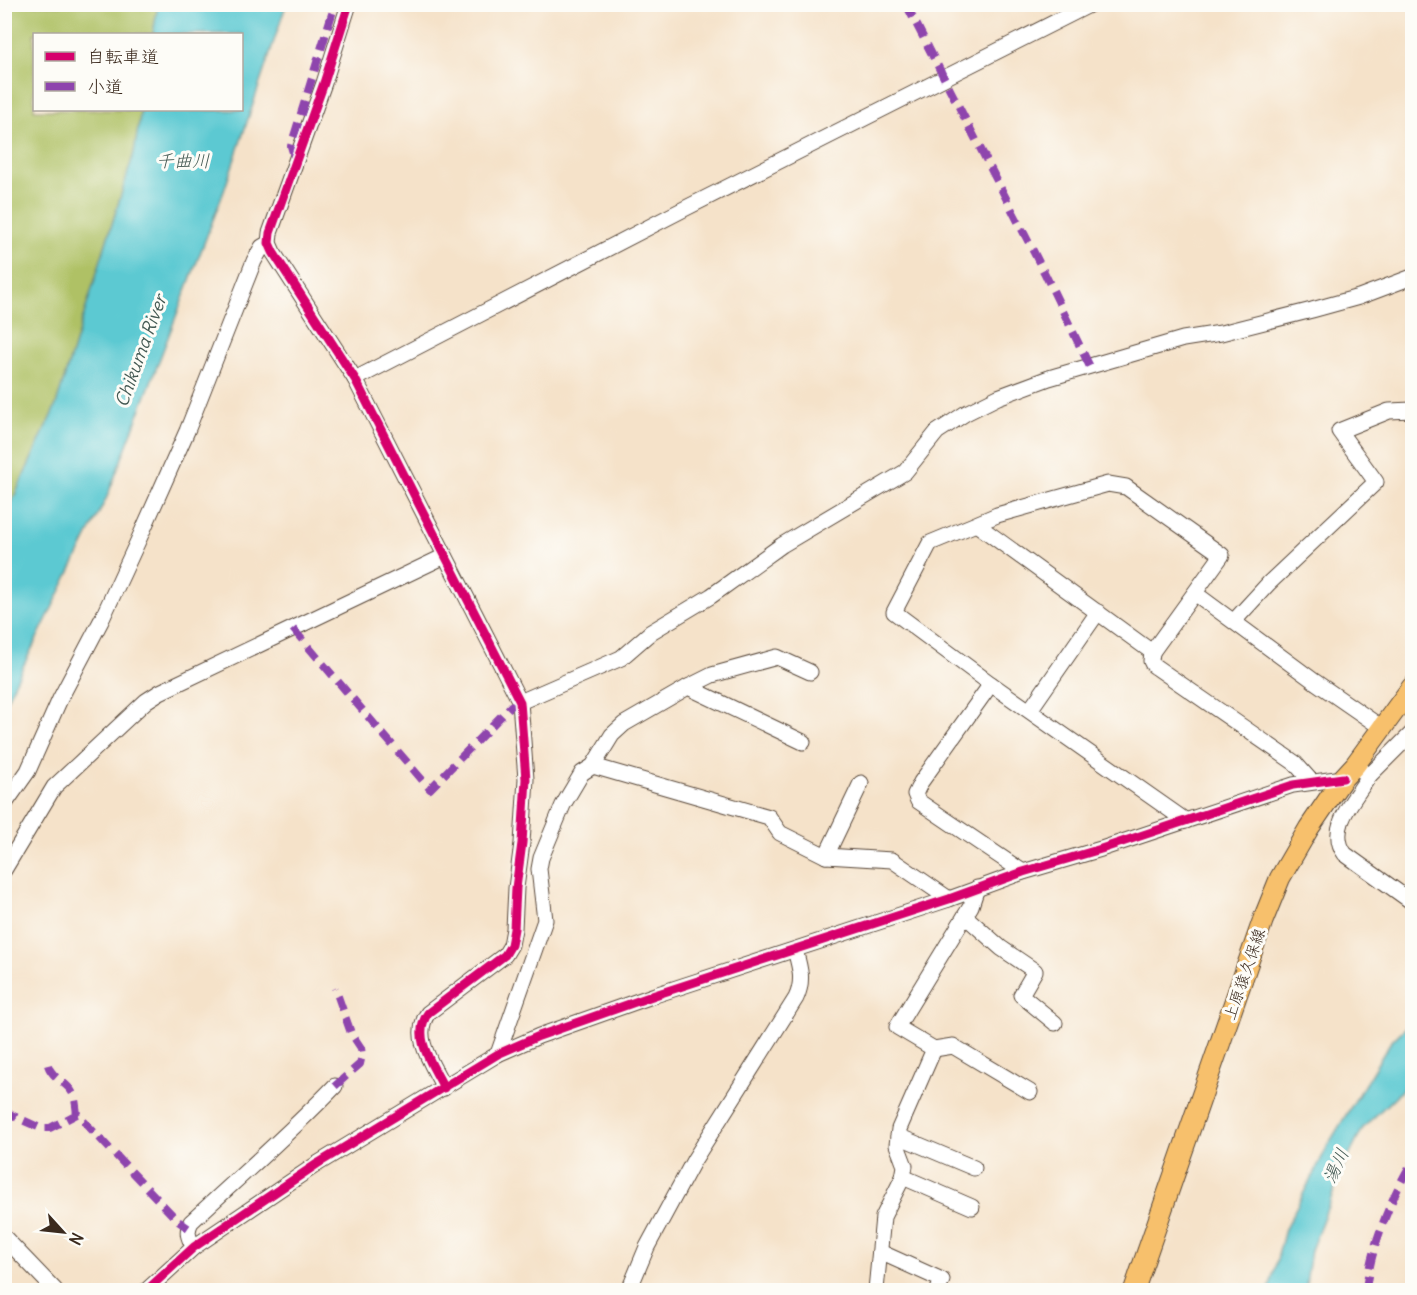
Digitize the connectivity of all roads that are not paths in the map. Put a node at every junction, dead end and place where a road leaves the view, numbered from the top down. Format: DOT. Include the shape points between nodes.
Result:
graph roads {
  1 [pos="349,4"];
  2 [pos="1091,4"];
  3 [pos="269,243"];
  4 [pos="1413,277"];
  5 [pos="355,379"];
  6 [pos="1413,410"];
  7 [pos="976,524"];
  8 [pos="445,556"];
  9 [pos="1196,594"];
  10 [pos="1098,612"];
  11 [pos="1234,621"];
  12 [pos="1152,652"];
  13 [pos="810,672"];
  14 [pos="991,684"];
  15 [pos="688,687"];
  16 [pos="1413,687"];
  17 [pos="520,702"];
  18 [pos="1030,710"];
  19 [pos="1382,728"];
  20 [pos="1413,733"];
  21 [pos="803,742"];
  22 [pos="593,766"];
  23 [pos="1356,773"];
  24 [pos="1311,781"];
  25 [pos="861,783"];
  26 [pos="4,805"];
  27 [pos="1186,821"];
  28 [pos="826,856"];
  29 [pos="4,870"];
  30 [pos="1023,872"];
  31 [pos="977,888"];
  32 [pos="949,899"];
  33 [pos="1413,902"];
  34 [pos="965,916"];
  35 [pos="795,950"];
  36 [pos="1055,1023"];
  37 [pos="934,1049"];
  38 [pos="498,1054"];
  39 [pos="334,1086"];
  40 [pos="444,1088"];
  41 [pos="1030,1092"];
  42 [pos="898,1136"];
  43 [pos="974,1168"];
  44 [pos="903,1177"];
  45 [pos="972,1207"];
  46 [pos="4,1237"];
  47 [pos="194,1247"];
  48 [pos="880,1252"];
  49 [pos="55,1290"];
  50 [pos="147,1290"];
  51 [pos="629,1290"];
  52 [pos="876,1290"];
  53 [pos="938,1290"];
  54 [pos="1134,1290"];
  1 -- 3 [label="street"];
  2 -- 5 [label="street"];
  3 -- 5 [label="street"];
  3 -- 26 [label="street" via="254,261 187,431 110,601 28,771"];
  4 -- 17 [label="street" via="1312,310 1183,339 998,397 937,432 905,472 782,545 711,596 651,632 621,658"];
  5 -- 8 [label="street"];
  6 -- 11 [label="street" via="1389,411 1339,431 1376,482"];
  7 -- 9 [label="street" via="1118,484 1222,555"];
  7 -- 10 [label="street"];
  7 -- 14 [label="street" via="930,543 894,612"];
  8 -- 17 [label="street"];
  8 -- 29 [label="street" via="146,701 54,787"];
  9 -- 11 [label="street"];
  9 -- 12 [label="street"];
  10 -- 12 [label="street"];
  10 -- 18 [label="street"];
  11 -- 19 [label="street"];
  12 -- 24 [label="street" via="1153,665 1295,763"];
  13 -- 15 [label="street" via="777,657 712,675"];
  14 -- 18 [label="street"];
  14 -- 30 [label="street" via="915,794 918,801"];
  15 -- 21 [label="street"];
  15 -- 22 [label="street" via="624,724 612,735"];
  16 -- 19 [label="main road, 上原猿久保線"];
  17 -- 40 [label="street" via="526,779 511,945 505,955 422,1020 423,1046"];
  18 -- 27 [label="street"];
  19 -- 23 [label="main road, 上原猿久保線"];
  20 -- 23 [label="street"];
  22 -- 28 [label="street" via="769,817 780,833"];
  22 -- 38 [label="street" via="582,773 563,805 541,858 545,920"];
  23 -- 24 [label="street"];
  23 -- 33 [label="street" via="1338,827 1340,846 1345,854"];
  23 -- 54 [label="main road, 上原猿久保線" via="1292,855 1267,910"];
  24 -- 27 [label="street"];
  25 -- 28 [label="street"];
  27 -- 30 [label="street"];
  28 -- 32 [label="street" via="892,860"];
  30 -- 31 [label="street"];
  31 -- 32 [label="street"];
  31 -- 34 [label="street"];
  32 -- 35 [label="street"];
  34 -- 36 [label="street" via="1035,971 1021,995"];
  34 -- 37 [label="street" via="897,1027"];
  35 -- 38 [label="street" via="654,995"];
  35 -- 51 [label="street" via="801,974 796,998 694,1160 647,1247"];
  37 -- 41 [label="street" via="953,1046"];
  37 -- 42 [label="street"];
  38 -- 40 [label="street"];
  39 -- 47 [label="street" via="191,1222 188,1234"];
  40 -- 47 [label="street" via="317,1164"];
  42 -- 43 [label="street"];
  42 -- 44 [label="street" via="897,1145 905,1166"];
  44 -- 45 [label="street"];
  44 -- 48 [label="street" via="883,1217"];
  46 -- 49 [label="street"];
  47 -- 50 [label="street"];
  48 -- 52 [label="street"];
  48 -- 53 [label="street" via="942,1280"];
}
